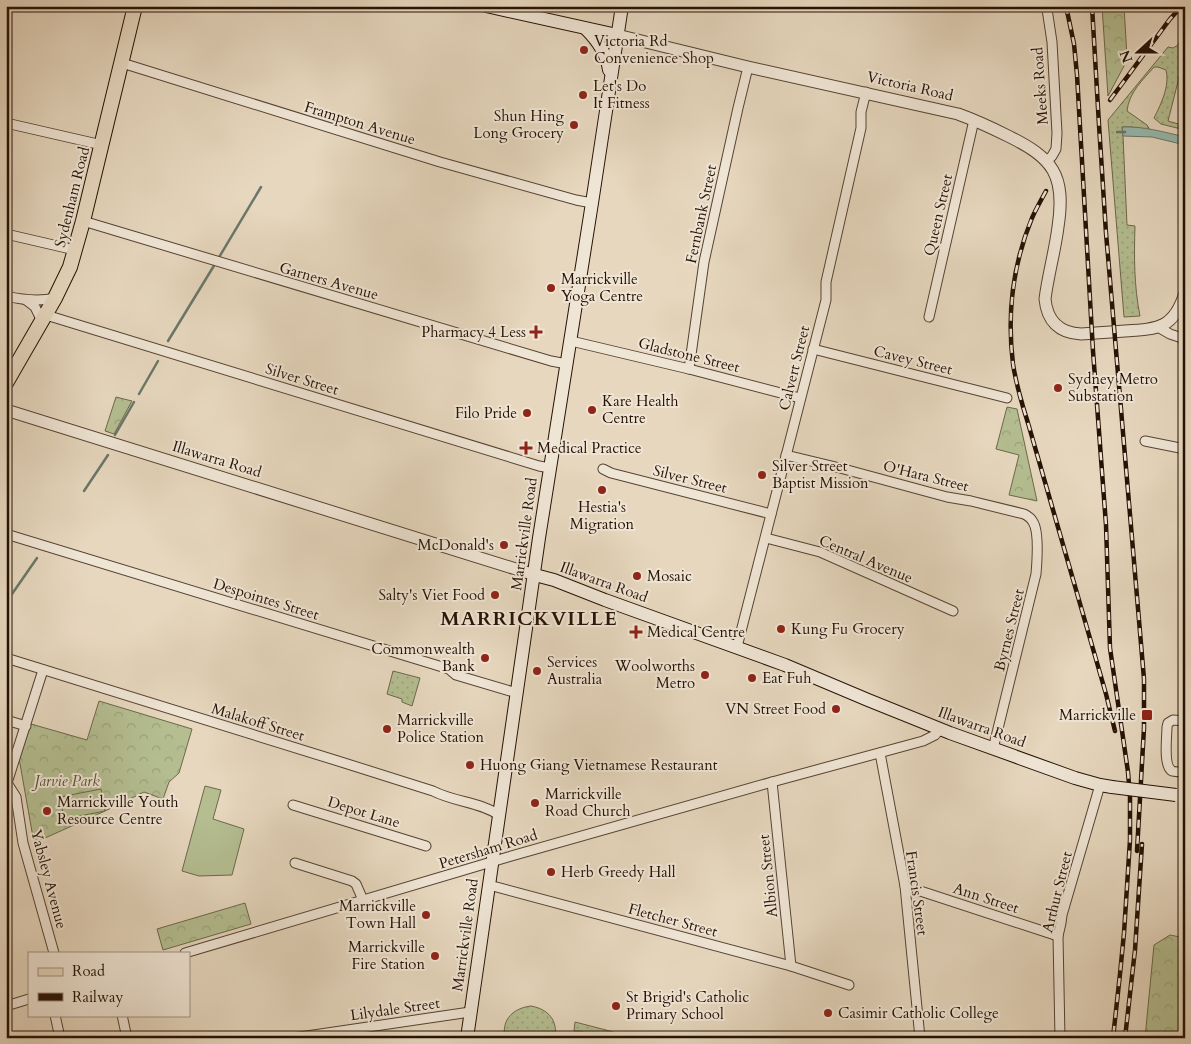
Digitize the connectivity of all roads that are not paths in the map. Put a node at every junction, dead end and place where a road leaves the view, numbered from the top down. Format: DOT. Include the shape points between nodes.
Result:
graph roads {
  1 [pos="136,6"];
  2 [pos="486,6"];
  3 [pos="622,6"];
  4 [pos="1045,6"];
  5 [pos="586,29"];
  6 [pos="617,35"];
  7 [pos="122,63"];
  8 [pos="748,67"];
  9 [pos="610,83"];
  10 [pos="866,92"];
  11 [pos="974,120"];
  12 [pos="6,123"];
  13 [pos="102,145"];
  14 [pos="1047,161"];
  15 [pos="592,203"];
  16 [pos="83,222"];
  17 [pos="6,234"];
  18 [pos="76,250"];
  19 [pos="1185,292"];
  20 [pos="6,296"];
  21 [pos="55,298"];
  22 [pos="26,300"];
  23 [pos="930,317"];
  24 [pos="44,318"];
  25 [pos="1158,328"];
  26 [pos="1185,339"];
  27 [pos="570,341"];
  28 [pos="813,349"];
  29 [pos="567,364"];
  30 [pos="688,369"];
  31 [pos="6,383"];
  32 [pos="800,398"];
  33 [pos="1007,398"];
  34 [pos="6,410"];
  35 [pos="1145,441"];
  36 [pos="1185,450"];
  37 [pos="786,454"];
  38 [pos="550,468"];
  39 [pos="603,469"];
  40 [pos="771,514"];
  41 [pos="1030,518"];
  42 [pos="6,534"];
  43 [pos="766,538"];
  44 [pos="535,575"];
  45 [pos="952,611"];
  46 [pos="737,647"];
  47 [pos="6,658"];
  48 [pos="44,670"];
  49 [pos="517,693"];
  50 [pos="6,720"];
  51 [pos="1185,721"];
  52 [pos="26,726"];
  53 [pos="940,729"];
  54 [pos="993,749"];
  55 [pos="880,753"];
  56 [pos="1185,772"];
  57 [pos="772,782"];
  58 [pos="7,783"];
  59 [pos="1106,786"];
  60 [pos="1180,795"];
  61 [pos="293,805"];
  62 [pos="499,815"];
  63 [pos="426,846"];
  64 [pos="492,862"];
  65 [pos="295,863"];
  66 [pos="489,885"];
  67 [pos="904,886"];
  68 [pos="363,900"];
  69 [pos="1058,936"];
  70 [pos="54,952"];
  71 [pos="188,952"];
  72 [pos="791,966"];
  73 [pos="849,985"];
  74 [pos="28,999"];
  75 [pos="6,1006"];
  76 [pos="470,1012"];
  77 [pos="55,1016"];
  78 [pos="122,1016"];
  79 [pos="60,1038"];
  80 [pos="128,1038"];
  81 [pos="293,1038"];
  82 [pos="467,1038"];
  83 [pos="920,1038"];
  84 [pos="1060,1038"];
  1 -- 7 [label="main road, Sydenham Road"];
  2 -- 5 [label="main road, Victoria Road"];
  3 -- 6 [label="main road, Marrickville Road"];
  4 -- 14 [label="street, Meeks Road" via="1052,42 1057,133 1056,149"];
  5 -- 6 [label="main road, Victoria Road"];
  5 -- 9 [label="main road" via="601,46"];
  6 -- 8 [label="street, Victoria Road"];
  6 -- 9 [label="main road, Marrickville Road"];
  7 -- 13 [label="main road, Sydenham Road"];
  7 -- 15 [label="street, Frampton Avenue" via="440,162"];
  8 -- 10 [label="street, Victoria Road"];
  8 -- 30 [label="street, Fernbank Street" via="704,262"];
  9 -- 15 [label="main road, Marrickville Road"];
  10 -- 11 [label="street, Victoria Road"];
  10 -- 28 [label="street, Calvert Street" via="861,128 826,282 826,300"];
  11 -- 14 [label="street, Victoria Road" via="1032,149"];
  11 -- 23 [label="street, Queen Street"];
  12 -- 13 [label="street"];
  13 -- 16 [label="main road, Sydenham Road"];
  14 -- 25 [label="street, Victoria Road" via="1057,180 1060,204 1045,299 1050,318 1072,334"];
  15 -- 27 [label="main road, Marrickville Road"];
  16 -- 18 [label="main road, Sydenham Road"];
  16 -- 29 [label="street, Garners Avenue" via="551,362"];
  17 -- 18 [label="street"];
  18 -- 21 [label="main road, Sydenham Road"];
  19 -- 25 [label="street" via="1175,315"];
  20 -- 22 [label="street"];
  21 -- 22 [label="street"];
  21 -- 24 [label="main road, Sydenham Road"];
  22 -- 24 [label="street"];
  24 -- 31 [label="main road, Sydenham Road"];
  24 -- 38 [label="street, Silver Street"];
  25 -- 26 [label="street"];
  27 -- 29 [label="main road, Marrickville Road"];
  27 -- 30 [label="street, Gladstone Street"];
  28 -- 32 [label="street, Calvert Street"];
  28 -- 33 [label="street, Cavey Street"];
  29 -- 38 [label="main road, Marrickville Road"];
  30 -- 32 [label="street, Gladstone Street"];
  32 -- 37 [label="street, Calvert Street"];
  34 -- 44 [label="street, Illawarra Road"];
  35 -- 36 [label="street"];
  37 -- 40 [label="street, Calvert Street"];
  37 -- 41 [label="street, O'Hara Street"];
  38 -- 44 [label="main road, Marrickville Road"];
  39 -- 40 [label="street, Silver Street"];
  40 -- 43 [label="street, Calvert Street"];
  41 -- 54 [label="street, Byrnes Street" via="1036,531 1036,574"];
  42 -- 49 [label="street, Despointes Street" via="449,669 456,675"];
  43 -- 45 [label="street, Central Avenue" via="820,552"];
  43 -- 46 [label="street, Calvert Street"];
  44 -- 46 [label="main road, Illawarra Road"];
  44 -- 49 [label="main road, Marrickville Road"];
  46 -- 53 [label="main road, Illawarra Road"];
  47 -- 48 [label="street, Malakoff Street"];
  48 -- 52 [label="street, Yabsley Avenue"];
  48 -- 62 [label="street, Malakoff Street" via="433,791"];
  49 -- 62 [label="main road, Marrickville Road"];
  50 -- 52 [label="street"];
  51 -- 56 [label="street" via="1168,722 1167,761 1173,771"];
  52 -- 58 [label="street, Yabsley Avenue"];
  53 -- 54 [label="main road, Illawarra Road"];
  53 -- 55 [label="street, Petersham Road" via="924,741"];
  54 -- 59 [label="main road, Illawarra Road"];
  55 -- 57 [label="street, Petersham Road"];
  55 -- 67 [label="street, Francis Street"];
  57 -- 64 [label="street, Petersham Road"];
  57 -- 72 [label="street, Albion Street"];
  58 -- 70 [label="street, Yabsley Avenue" via="16,797 23,843"];
  59 -- 60 [label="main road, Illawarra Road, bridge"];
  59 -- 69 [label="street, Arthur Street" via="1062,915"];
  61 -- 63 [label="street, Depot Lane"];
  62 -- 64 [label="main road, Marrickville Road"];
  64 -- 66 [label="main road, Marrickville Road"];
  64 -- 68 [label="street, Petersham Road"];
  65 -- 68 [label="street" via="352,881"];
  66 -- 72 [label="street, Fletcher Street"];
  66 -- 76 [label="main road, Marrickville Road"];
  67 -- 69 [label="street, Ann Street"];
  67 -- 83 [label="street, Francis Street"];
  68 -- 71 [label="street, Petersham Road"];
  69 -- 84 [label="street, Arthur Street"];
  72 -- 73 [label="street, Fletcher Street"];
  74 -- 75 [label="street"];
  76 -- 81 [label="street, Lilydale Street"];
  76 -- 82 [label="main road, Marrickville Road"];
  77 -- 79 [label="street"];
  78 -- 80 [label="street"];
}
